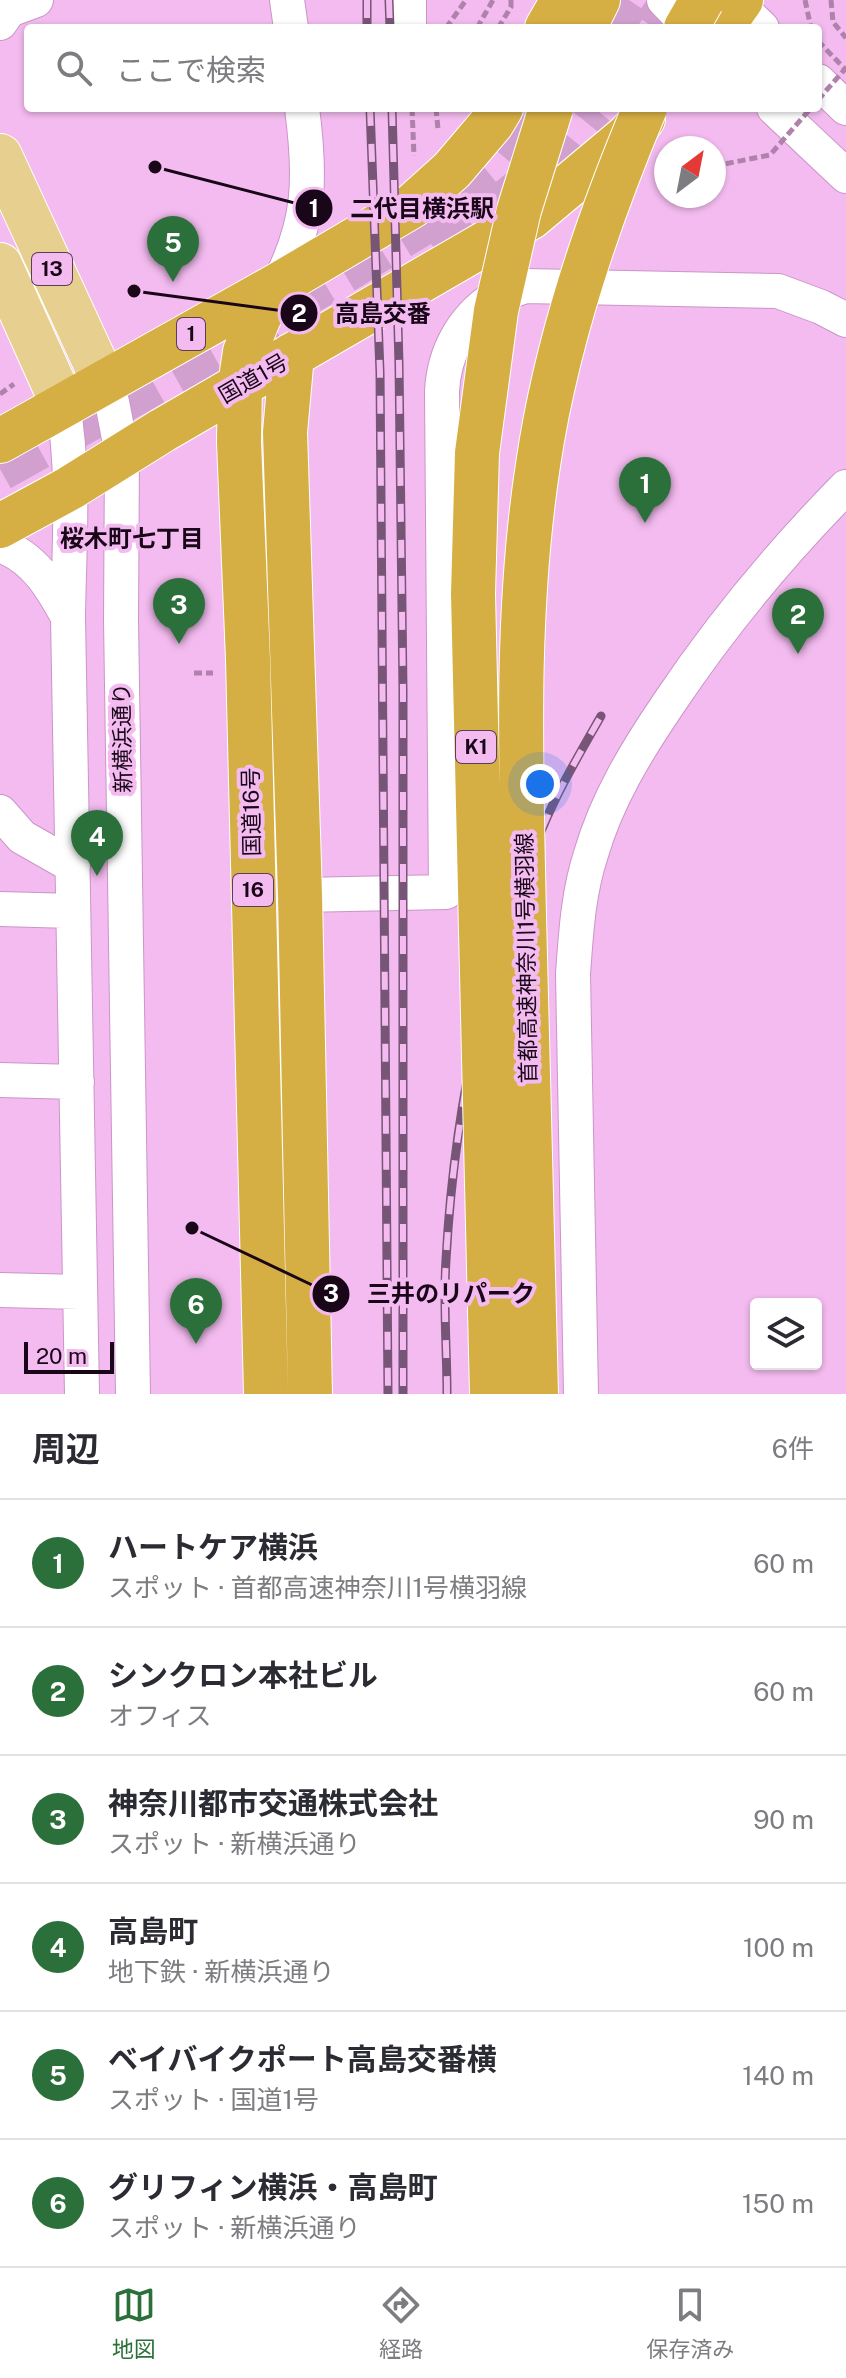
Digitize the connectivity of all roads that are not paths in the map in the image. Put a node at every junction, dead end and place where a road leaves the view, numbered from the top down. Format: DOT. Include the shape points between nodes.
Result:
graph roads {
  1 [pos="36,0"];
  2 [pos="287,0"];
  3 [pos="409,0"];
  4 [pos="563,0"];
  5 [pos="598,0"];
  6 [pos="664,0"];
  7 [pos="671,0"];
  8 [pos="732,10"];
  9 [pos="0,23"];
  10 [pos="290,24"];
  11 [pos="409,24"];
  12 [pos="549,24"];
  13 [pos="586,24"];
  14 [pos="660,24"];
  15 [pos="685,24"];
  16 [pos="699,24"];
  17 [pos="822,85"];
  18 [pos="846,108"];
  19 [pos="302,112"];
  20 [pos="499,112"];
  21 [pos="550,112"];
  22 [pos="619,112"];
  23 [pos="643,112"];
  24 [pos="649,112"];
  25 [pos="778,112"];
  26 [pos="0,156"];
  27 [pos="846,176"];
  28 [pos="531,217"];
  29 [pos="0,265"];
  30 [pos="278,285"];
  31 [pos="593,286"];
  32 [pos="9,307"];
  33 [pos="846,320"];
  34 [pos="292,355"];
  35 [pos="104,382"];
  36 [pos="240,385"];
  37 [pos="63,405"];
  38 [pos="0,441"];
  39 [pos="122,454"];
  40 [pos="285,461"];
  41 [pos="846,487"];
  42 [pos="70,488"];
  43 [pos="0,526"];
  44 [pos="0,545"];
  45 [pos="524,597"];
  46 [pos="68,617"];
  47 [pos="446,766"];
  48 [pos="0,812"];
  49 [pos="73,866"];
  50 [pos="300,895"];
  51 [pos="0,909"];
  52 [pos="73,911"];
  53 [pos="0,1080"];
  54 [pos="77,1082"];
  55 [pos="0,1290"];
  56 [pos="80,1292"];
  57 [pos="82,1394"];
  58 [pos="133,1394"];
  59 [pos="266,1394"];
  60 [pos="310,1394"];
  61 [pos="492,1394"];
  62 [pos="536,1394"];
  63 [pos="581,1394"];
  1 -- 9 [label="street" via="9,10"];
  2 -- 10 [label="street"];
  3 -- 11 [label="street"];
  4 -- 12 [label="highway"];
  5 -- 13 [label="highway"];
  6 -- 15 [label="street"];
  7 -- 14 [label="highway"];
  8 -- 16 [label="highway, bridge"];
  17 -- 18 [label="street"];
  19 -- 30 [label="street" via="308,187 303,225"];
  20 -- 30 [label="highway, 1" via="452,170 412,206"];
  21 -- 61 [label="highway, 首都高速神奈川1号横羽線 / K1, bridge" via="519,210 496,311 477,468 473,594"];
  22 -- 45 [label="highway, bridge" via="565,266 542,358 526,455"];
  23 -- 45 [label="highway, 首都高速神奈川1号横羽線 / K1, bridge" via="583,277 555,378 538,463"];
  24 -- 28 [label="highway, 国道1号"];
  25 -- 27 [label="street"];
  26 -- 35 [label="main road, 新横浜通り / 13"];
  28 -- 34 [label="highway, 国道1号"];
  28 -- 40 [label="highway" via="477,276 322,372 298,402"];
  29 -- 32 [label="main road, 13"];
  30 -- 35 [label="highway, 1"];
  30 -- 36 [label="highway, 国道16号 / 16" via="245,352"];
  31 -- 33 [label="street" via="778,291"];
  31 -- 47 [label="street" via="547,506 537,617 533,766"];
  31 -- 47 [label="street" via="525,286 495,298 464,326 443,367"];
  32 -- 37 [label="main road, 13"];
  34 -- 36 [label="highway, 国道1号"];
  34 -- 40 [label="highway, 国道16号 / 16"];
  35 -- 37 [label="highway, 1"];
  35 -- 39 [label="street, 新横浜通り"];
  36 -- 39 [label="highway, 国道1号"];
  36 -- 59 [label="highway, 国道16号 / 16"];
  37 -- 38 [label="highway, 1"];
  37 -- 42 [label="street"];
  39 -- 42 [label="highway, 国道1号"];
  39 -- 58 [label="street, 新横浜通り"];
  40 -- 50 [label="highway, 国道16号 / 16"];
  41 -- 63 [label="street" via="753,588 684,680 621,780 591,852 577,906 573,974"];
  42 -- 43 [label="highway, 国道1号"];
  42 -- 46 [label="street"];
  44 -- 46 [label="street" via="32,564"];
  45 -- 62 [label="highway, 首都高速神奈川1号横羽線 / K1, bridge" via="522,829"];
  46 -- 49 [label="street"];
  47 -- 50 [label="street" via="446,892"];
  48 -- 49 [label="street" via="22,837"];
  49 -- 52 [label="street"];
  50 -- 60 [label="highway, 国道16号 / 16"];
  51 -- 52 [label="street"];
  52 -- 54 [label="street"];
  53 -- 54 [label="street"];
  54 -- 56 [label="street"];
  55 -- 56 [label="street"];
  56 -- 57 [label="street"];
}
